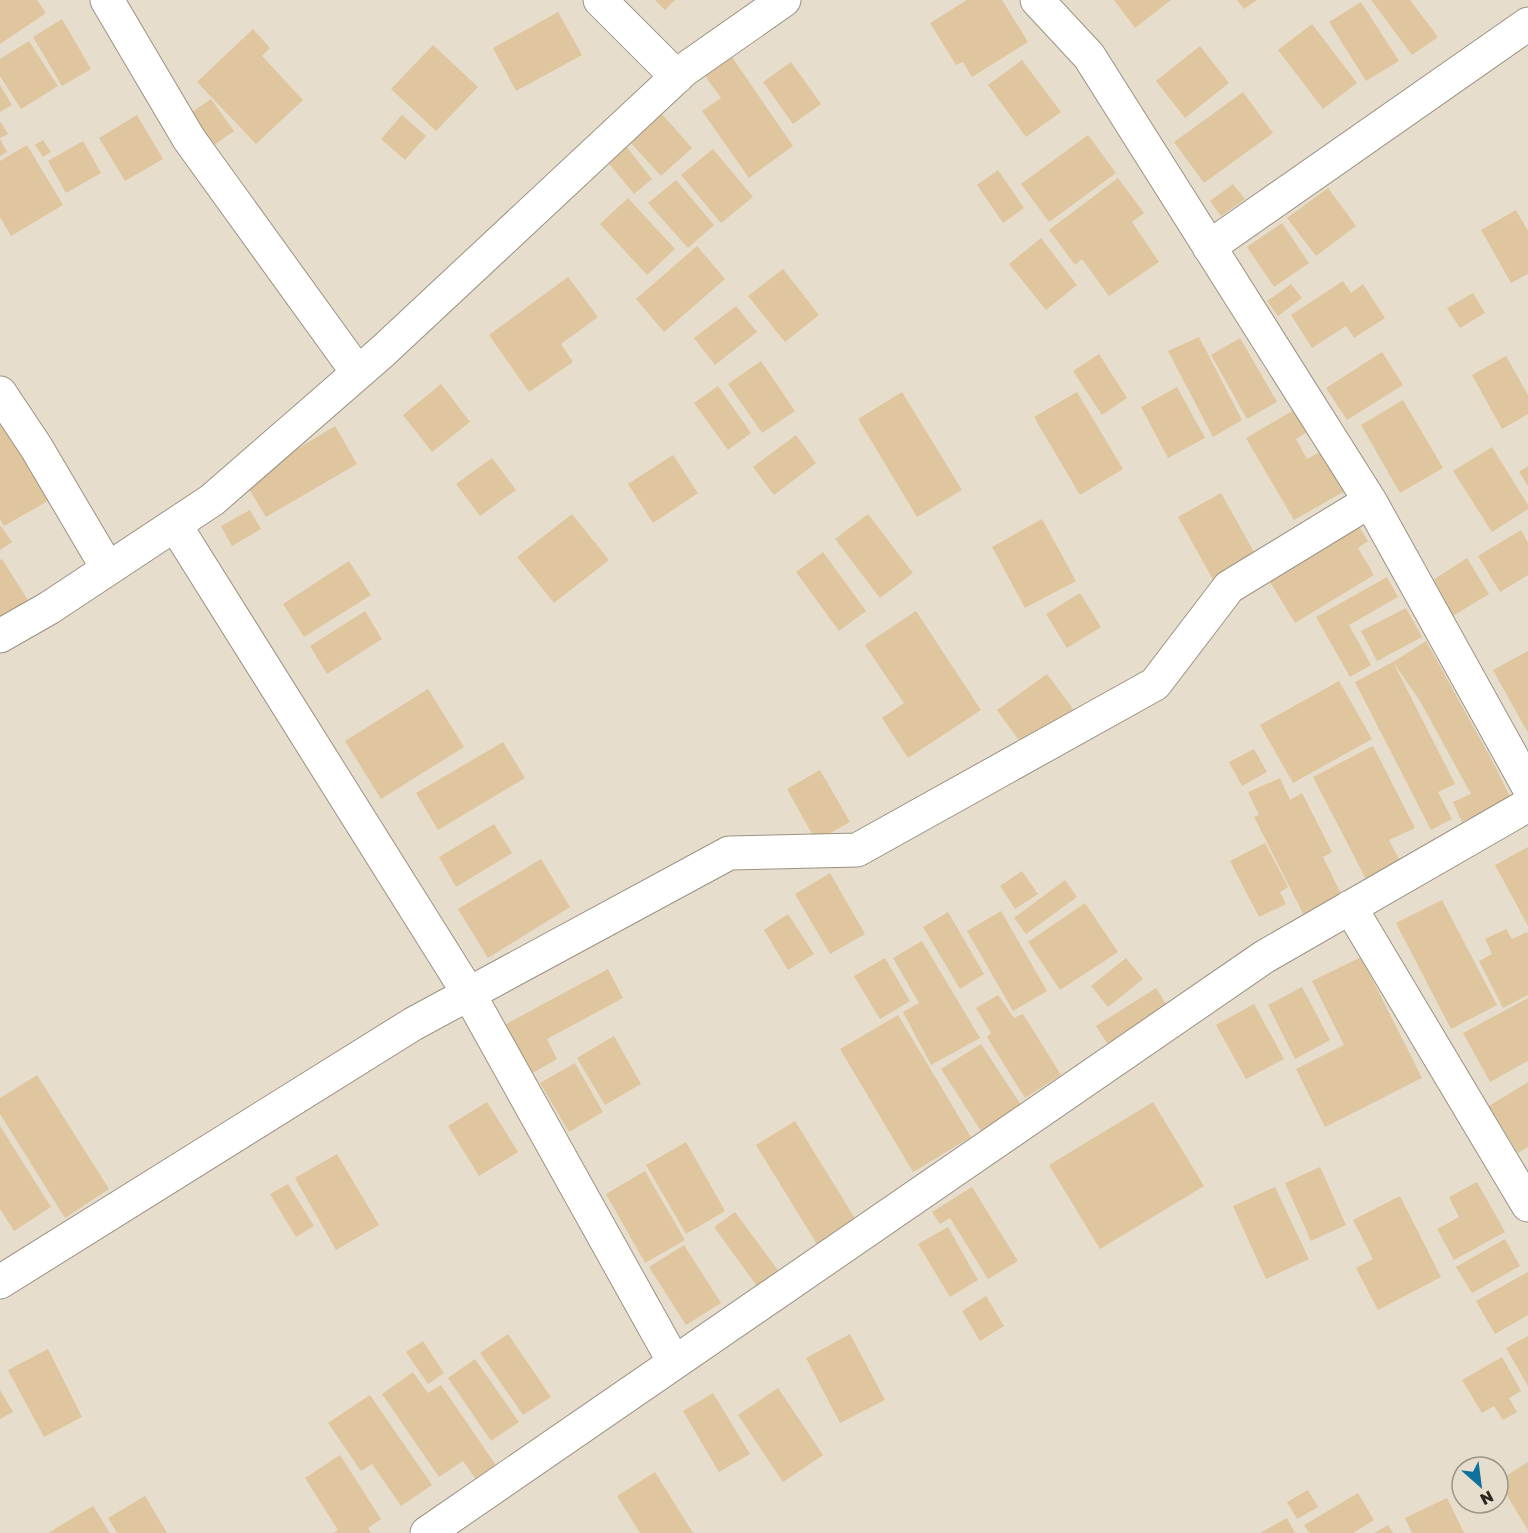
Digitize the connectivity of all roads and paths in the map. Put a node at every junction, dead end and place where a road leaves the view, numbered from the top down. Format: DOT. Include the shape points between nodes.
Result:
graph roads {
  1 [pos="107,0"];
  2 [pos="600,0"];
  3 [pos="784,0"];
  4 [pos="1037,0"];
  5 [pos="1528,24"];
  6 [pos="677,77"];
  7 [pos="1209,247"];
  8 [pos="358,373"];
  9 [pos="0,393"];
  10 [pos="1370,501"];
  11 [pos="175,525"];
  12 [pos="108,569"];
  13 [pos="0,636"];
  14 [pos="1528,786"];
  15 [pos="1528,805"];
  16 [pos="1350,907"];
  17 [pos="469,994"];
  18 [pos="1528,1204"];
  19 [pos="0,1282"];
  20 [pos="674,1362"];
  21 [pos="427,1533"];
  1 -- 8 [label="street" via="189,139"];
  2 -- 6 [label="street"];
  3 -- 6 [label="street"];
  4 -- 7 [label="street" via="1089,56"];
  5 -- 7 [label="street"];
  6 -- 8 [label="street"];
  7 -- 10 [label="street"];
  8 -- 11 [label="street" via="212,500"];
  9 -- 12 [label="street"];
  10 -- 14 [label="street"];
  10 -- 17 [label="street" via="1228,586 1155,684 857,850 729,854"];
  11 -- 12 [label="street"];
  11 -- 17 [label="street"];
  12 -- 13 [label="street"];
  15 -- 16 [label="street"];
  16 -- 18 [label="street"];
  16 -- 20 [label="street" via="1264,957"];
  17 -- 19 [label="street" via="413,1024"];
  17 -- 20 [label="street"];
  20 -- 21 [label="street"];
}
